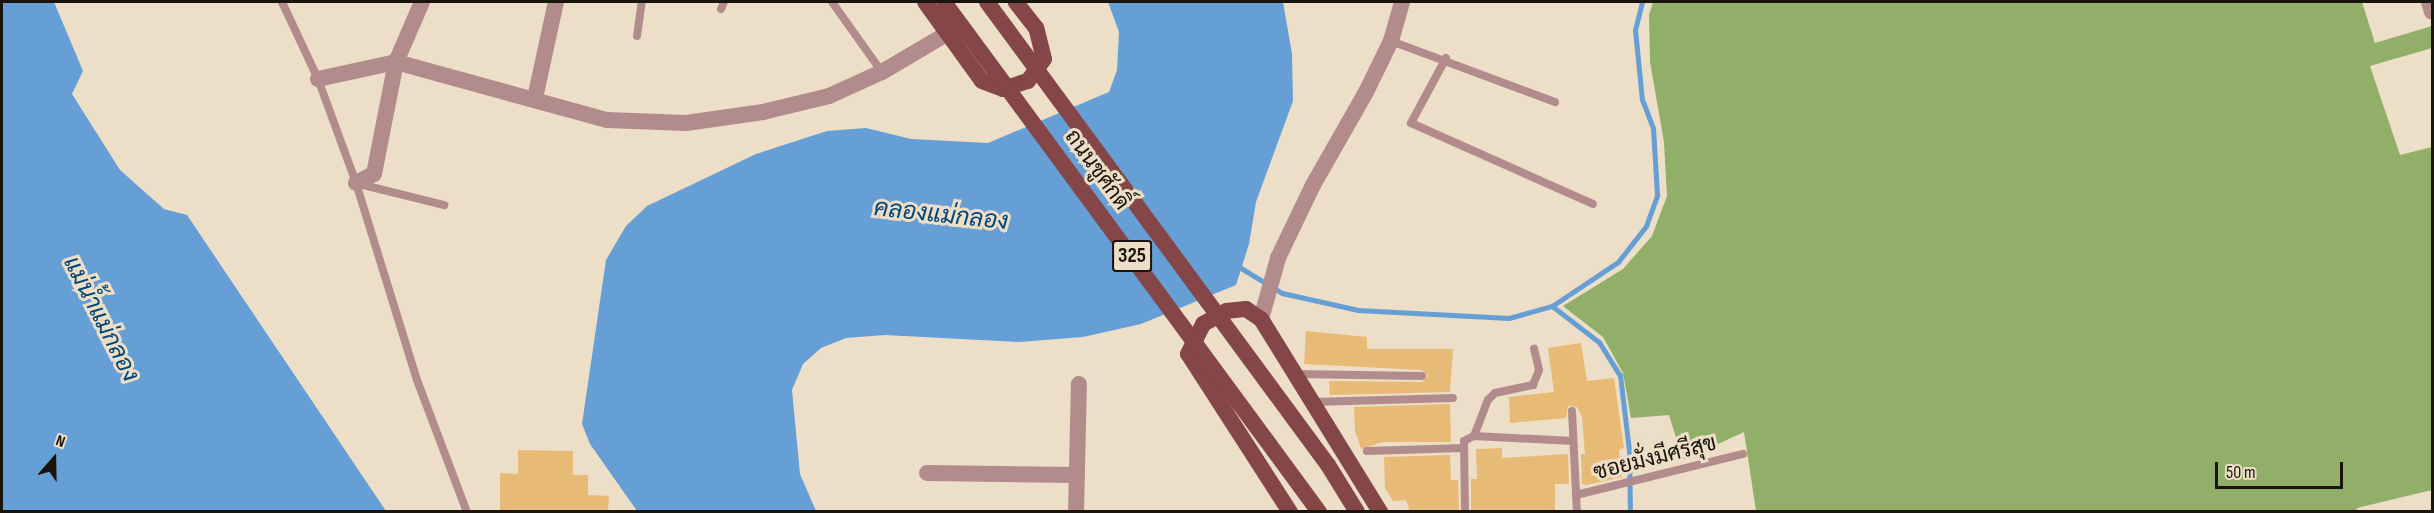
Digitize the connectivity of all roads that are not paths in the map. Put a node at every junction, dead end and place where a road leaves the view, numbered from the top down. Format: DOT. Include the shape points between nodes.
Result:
graph roads {
  1 [pos="282,2"];
  2 [pos="422,2"];
  3 [pos="556,2"];
  4 [pos="642,2"];
  5 [pos="832,2"];
  6 [pos="925,2"];
  7 [pos="944,2"];
  8 [pos="987,2"];
  9 [pos="1016,2"];
  10 [pos="1402,2"];
  11 [pos="2429,2"];
  12 [pos="2433,12"];
  13 [pos="948,33"];
  14 [pos="637,36"];
  15 [pos="1391,41"];
  16 [pos="1446,58"];
  17 [pos="396,62"];
  18 [pos="882,72"];
  19 [pos="318,79"];
  20 [pos="535,98"];
  21 [pos="1555,102"];
  22 [pos="356,183"];
  23 [pos="1593,204"];
  24 [pos="444,205"];
  25 [pos="1261,319"];
  26 [pos="1534,349"];
  27 [pos="1296,374"];
  28 [pos="1422,376"];
  29 [pos="1079,384"];
  30 [pos="1453,398"];
  31 [pos="1312,402"];
  32 [pos="1572,411"];
  33 [pos="1474,436"];
  34 [pos="1573,441"];
  35 [pos="1464,448"];
  36 [pos="1367,451"];
  37 [pos="1743,454"];
  38 [pos="927,473"];
  39 [pos="1077,475"];
  40 [pos="1575,495"];
  41 [pos="467,512"];
  42 [pos="1076,512"];
  43 [pos="1290,512"];
  44 [pos="1319,512"];
  45 [pos="1357,512"];
  46 [pos="1380,512"];
  47 [pos="1465,512"];
  48 [pos="1577,512"];
  1 -- 19 [label="lane"];
  2 -- 17 [label="street"];
  3 -- 20 [label="street"];
  4 -- 14 [label="lane"];
  5 -- 18 [label="lane"];
  6 -- 13 [label="main road"];
  7 -- 44 [label="main road, ถนนชูศักดิ์ / 325, bridge"];
  8 -- 45 [label="main road, ถนนชูศักดิ์ / 325, bridge" via="1321,455"];
  9 -- 13 [label="main road" via="1036,28 1044,58 1029,81 1003,89 982,81"];
  10 -- 15 [label="street"];
  11 -- 12 [label="street"];
  13 -- 18 [label="street"];
  15 -- 16 [label="lane"];
  15 -- 25 [label="street" via="1278,258"];
  16 -- 21 [label="lane"];
  16 -- 23 [label="lane" via="1411,123"];
  17 -- 19 [label="street"];
  17 -- 20 [label="street"];
  17 -- 22 [label="street" via="374,174"];
  18 -- 20 [label="street" via="829,96 763,112 686,123 607,120"];
  19 -- 22 [label="lane"];
  22 -- 24 [label="lane"];
  22 -- 41 [label="lane" via="417,380"];
  25 -- 27 [label="main road"];
  25 -- 43 [label="main road" via="1246,309 1227,310 1203,324 1188,354"];
  26 -- 33 [label="lane" via="1539,370 1533,385 1495,393 1488,400"];
  27 -- 28 [label="lane"];
  27 -- 31 [label="main road"];
  29 -- 39 [label="street"];
  30 -- 31 [label="lane"];
  31 -- 46 [label="main road"];
  32 -- 34 [label="lane, ซอยมั่งมีศรีสุข"];
  33 -- 34 [label="lane, ซอยมั่งมีศรีสุข"];
  33 -- 35 [label="lane" via="1464,441"];
  34 -- 40 [label="lane, ซอยมั่งมีศรีสุข"];
  35 -- 36 [label="lane"];
  35 -- 47 [label="lane"];
  37 -- 40 [label="lane, ซอยมั่งมีศรีสุข"];
  38 -- 39 [label="street"];
  39 -- 42 [label="street"];
  40 -- 48 [label="lane, ซอยมั่งมีศรีสุข"];
}
